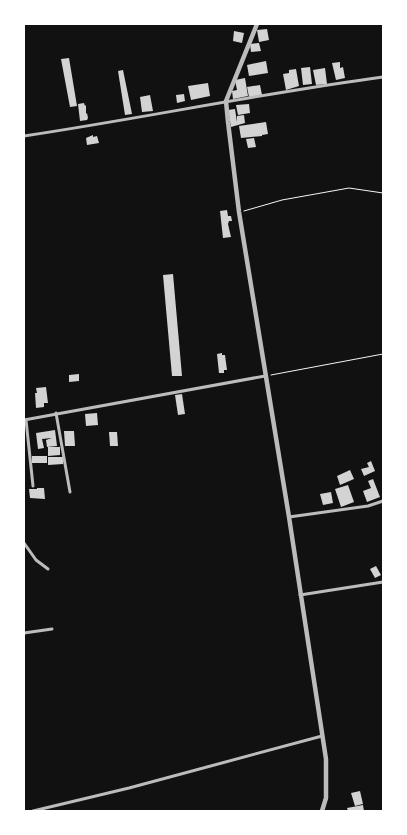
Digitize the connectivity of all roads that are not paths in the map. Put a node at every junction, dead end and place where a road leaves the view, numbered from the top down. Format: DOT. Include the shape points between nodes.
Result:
graph roads {
  1 [pos="257,24"];
  2 [pos="383,77"];
  3 [pos="226,101"];
  4 [pos="24,136"];
  5 [pos="265,376"];
  6 [pos="56,413"];
  7 [pos="25,420"];
  8 [pos="33,486"];
  9 [pos="70,492"];
  10 [pos="383,502"];
  11 [pos="289,517"];
  12 [pos="24,543"];
  13 [pos="48,569"];
  14 [pos="383,582"];
  15 [pos="300,594"];
  16 [pos="52,629"];
  17 [pos="24,633"];
  18 [pos="322,736"];
  19 [pos="33,811"];
  20 [pos="322,811"];
  1 -- 3 [label="street"];
  2 -- 3 [label="street"];
  3 -- 4 [label="street"];
  3 -- 5 [label="street" via="239,212"];
  5 -- 6 [label="street"];
  5 -- 11 [label="street"];
  6 -- 7 [label="street"];
  6 -- 9 [label="street"];
  7 -- 8 [label="street"];
  10 -- 11 [label="street"];
  11 -- 15 [label="street"];
  12 -- 13 [label="street" via="36,560"];
  14 -- 15 [label="street"];
  15 -- 18 [label="street"];
  16 -- 17 [label="street"];
  18 -- 19 [label="street"];
  18 -- 20 [label="street" via="327,782"];
}
